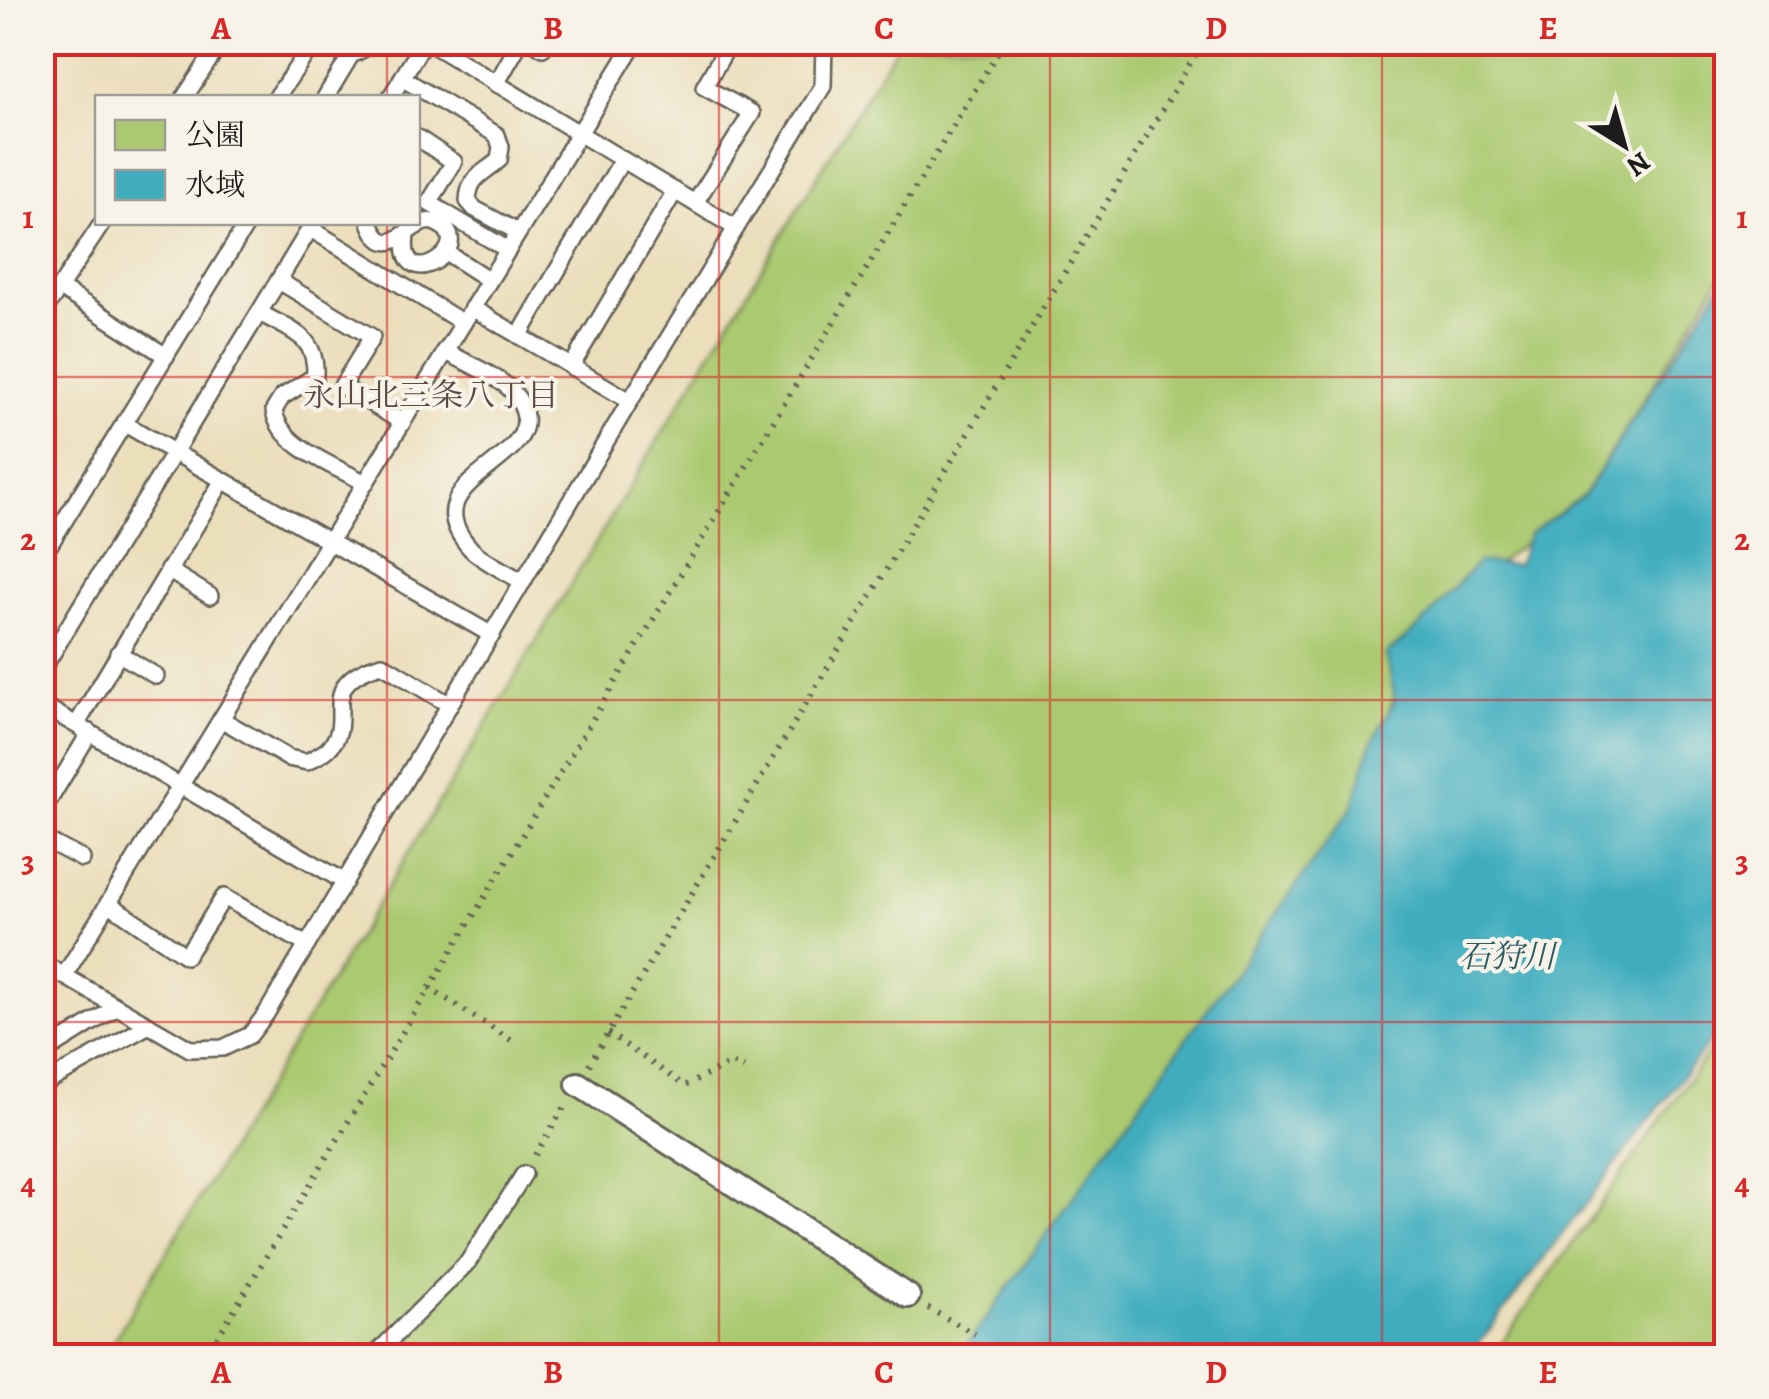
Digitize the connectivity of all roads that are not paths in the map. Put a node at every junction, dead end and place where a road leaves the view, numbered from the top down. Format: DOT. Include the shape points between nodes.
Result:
graph roads {
  1 [pos="314,42"];
  2 [pos="377,42"];
  3 [pos="426,42"];
  4 [pos="520,42"];
  5 [pos="635,42"];
  6 [pos="730,42"];
  7 [pos="824,42"];
  8 [pos="215,45"];
  9 [pos="402,78"];
  10 [pos="496,84"];
  11 [pos="186,95"];
  12 [pos="278,95"];
  13 [pos="327,95"];
  14 [pos="392,95"];
  15 [pos="579,134"];
  16 [pos="420,139"];
  17 [pos="622,160"];
  18 [pos="674,191"];
  19 [pos="695,203"];
  20 [pos="420,223"];
  21 [pos="100,225"];
  22 [pos="246,225"];
  23 [pos="371,225"];
  24 [pos="313,226"];
  25 [pos="410,228"];
  26 [pos="736,228"];
  27 [pos="518,232"];
  28 [pos="508,250"];
  29 [pos="447,253"];
  30 [pos="489,280"];
  31 [pos="279,281"];
  32 [pos="60,288"];
  33 [pos="42,314"];
  34 [pos="260,314"];
  35 [pos="467,316"];
  36 [pos="519,336"];
  37 [pos="446,352"];
  38 [pos="166,356"];
  39 [pos="571,366"];
  40 [pos="630,401"];
  41 [pos="402,422"];
  42 [pos="124,424"];
  43 [pos="175,453"];
  44 [pos="222,480"];
  45 [pos="366,483"];
  46 [pos="328,543"];
  47 [pos="42,557"];
  48 [pos="168,570"];
  49 [pos="523,582"];
  50 [pos="210,596"];
  51 [pos="492,635"];
  52 [pos="118,653"];
  53 [pos="42,670"];
  54 [pos="156,676"];
  55 [pos="42,705"];
  56 [pos="450,705"];
  57 [pos="221,719"];
  58 [pos="84,728"];
  59 [pos="180,785"];
  60 [pos="42,812"];
  61 [pos="42,838"];
  62 [pos="82,860"];
  63 [pos="345,882"];
  64 [pos="108,903"];
  65 [pos="307,945"];
  66 [pos="43,964"];
  67 [pos="64,976"];
  68 [pos="116,1006"];
  69 [pos="149,1026"];
  70 [pos="578,1084"];
  71 [pos="42,1085"];
  72 [pos="524,1174"];
  73 [pos="908,1296"];
  74 [pos="374,1356"];
  1 -- 12 [label="lane"];
  2 -- 13 [label="lane" via="351,55"];
  3 -- 9 [label="lane"];
  3 -- 10 [label="lane"];
  4 -- 10 [label="lane"];
  5 -- 15 [label="lane"];
  6 -- 19 [label="lane" via="704,87 752,114"];
  7 -- 26 [label="lane" via="823,86"];
  8 -- 11 [label="lane"];
  9 -- 14 [label="lane"];
  9 -- 27 [label="lane" via="496,135 499,160 475,175 468,202"];
  10 -- 15 [label="lane"];
  15 -- 17 [label="lane"];
  15 -- 27 [label="lane"];
  16 -- 28 [label="lane" via="454,162 430,203"];
  17 -- 18 [label="lane"];
  17 -- 36 [label="lane"];
  18 -- 19 [label="lane"];
  18 -- 39 [label="lane"];
  19 -- 26 [label="lane"];
  20 -- 29 [label="lane" via="435,222 445,230"];
  21 -- 32 [label="lane"];
  22 -- 38 [label="lane"];
  23 -- 25 [label="lane" via="383,240 395,242"];
  24 -- 31 [label="lane"];
  24 -- 35 [label="lane"];
  25 -- 29 [label="lane" via="404,247 409,258 429,266"];
  26 -- 40 [label="lane"];
  27 -- 28 [label="lane"];
  28 -- 30 [label="lane"];
  29 -- 30 [label="lane"];
  30 -- 35 [label="lane"];
  31 -- 34 [label="lane"];
  31 -- 41 [label="lane" via="372,337 342,386"];
  32 -- 33 [label="lane"];
  32 -- 38 [label="lane"];
  34 -- 43 [label="lane"];
  34 -- 45 [label="lane" via="308,340 316,357 315,376 274,410 276,424"];
  35 -- 36 [label="lane"];
  35 -- 37 [label="lane"];
  36 -- 39 [label="lane"];
  37 -- 41 [label="lane"];
  37 -- 49 [label="lane" via="512,390 524,414 520,440 471,478 455,501 456,524 472,550"];
  38 -- 42 [label="lane"];
  39 -- 40 [label="lane"];
  40 -- 49 [label="lane"];
  41 -- 45 [label="lane"];
  42 -- 43 [label="lane"];
  42 -- 47 [label="lane"];
  43 -- 44 [label="lane"];
  43 -- 53 [label="lane"];
  44 -- 46 [label="lane"];
  44 -- 48 [label="lane"];
  45 -- 46 [label="lane"];
  46 -- 51 [label="lane"];
  46 -- 57 [label="lane"];
  48 -- 50 [label="lane"];
  48 -- 52 [label="lane"];
  49 -- 51 [label="lane"];
  51 -- 56 [label="lane"];
  52 -- 54 [label="lane"];
  52 -- 58 [label="lane"];
  55 -- 58 [label="lane"];
  56 -- 57 [label="lane" via="382,664 361,670 344,685 339,728 329,748 307,762"];
  56 -- 63 [label="lane"];
  57 -- 59 [label="lane"];
  58 -- 59 [label="lane"];
  58 -- 60 [label="lane"];
  59 -- 63 [label="lane"];
  59 -- 64 [label="lane"];
  61 -- 62 [label="lane"];
  63 -- 65 [label="lane"];
  64 -- 65 [label="lane" via="186,956 224,898"];
  64 -- 67 [label="lane"];
  65 -- 69 [label="lane" via="250,1035 223,1048 190,1049"];
  66 -- 67 [label="lane"];
  66 -- 68 [label="lane" via="44,1052"];
  67 -- 68 [label="lane"];
  68 -- 69 [label="lane"];
  69 -- 71 [label="lane"];
  70 -- 73 [label="street"];
  72 -- 74 [label="lane" via="468,1262"];
}
